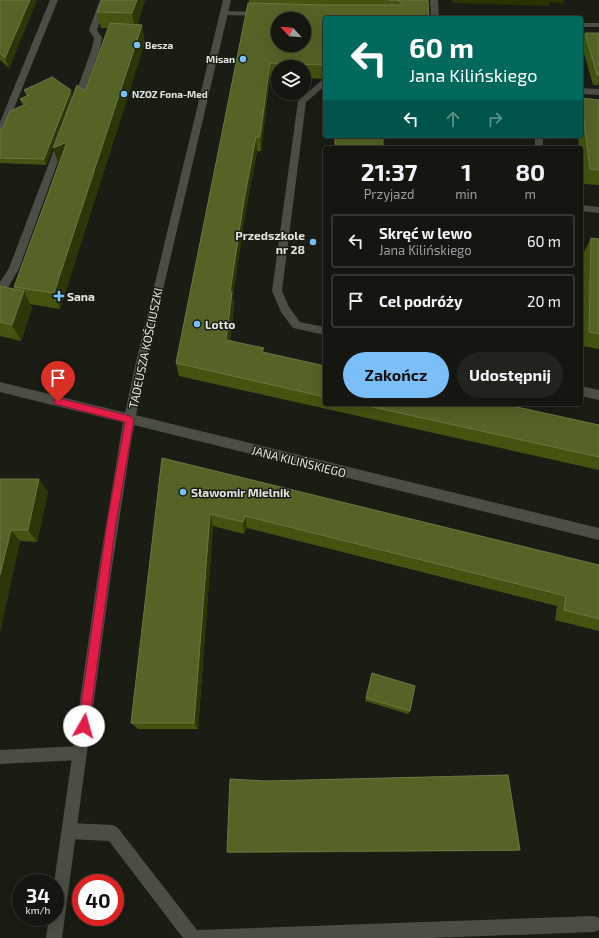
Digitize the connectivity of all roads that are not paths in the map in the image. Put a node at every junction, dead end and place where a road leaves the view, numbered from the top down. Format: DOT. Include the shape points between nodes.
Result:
graph roads {
  1 [pos="54,0"];
  2 [pos="104,0"];
  3 [pos="227,0"];
  4 [pos="434,0"];
  5 [pos="224,13"];
  6 [pos="271,14"];
  7 [pos="435,16"];
  8 [pos="583,25"];
  9 [pos="599,26"];
  10 [pos="323,84"];
  11 [pos="583,91"];
  12 [pos="599,92"];
  13 [pos="72,115"];
  14 [pos="0,133"];
  15 [pos="63,137"];
  16 [pos="583,208"];
  17 [pos="599,210"];
  18 [pos="0,286"];
  19 [pos="323,331"];
  20 [pos="0,387"];
  21 [pos="583,391"];
  22 [pos="599,395"];
  23 [pos="130,419"];
  24 [pos="599,534"];
  25 [pos="80,753"];
  26 [pos="0,757"];
  27 [pos="70,831"];
  28 [pos="594,924"];
  29 [pos="54,938"];
  1 -- 14 [label="street"];
  2 -- 13 [label="street" via="93,30 98,38 96,48"];
  3 -- 5 [label="street, TADEUSZA KOŚCIUSZKI"];
  4 -- 7 [label="street"];
  5 -- 6 [label="street"];
  5 -- 23 [label="street, TADEUSZA KOŚCIUSZKI" via="141,362"];
  8 -- 9 [label="street"];
  10 -- 19 [label="street" via="302,101 277,291 285,309 297,325"];
  11 -- 12 [label="street"];
  15 -- 18 [label="street" via="14,269"];
  16 -- 17 [label="street"];
  20 -- 23 [label="street, JANA KILIŃSKIEGO"];
  21 -- 22 [label="street"];
  23 -- 24 [label="street, JANA KILIŃSKIEGO"];
  23 -- 25 [label="street, TADEUSZA KOŚCIUSZKI" via="110,531"];
  25 -- 26 [label="street"];
  25 -- 27 [label="street, TADEUSZA KOŚCIUSZKI"];
  27 -- 28 [label="street" via="113,833 193,938"];
  27 -- 29 [label="street, TADEUSZA KOŚCIUSZKI"];
}
